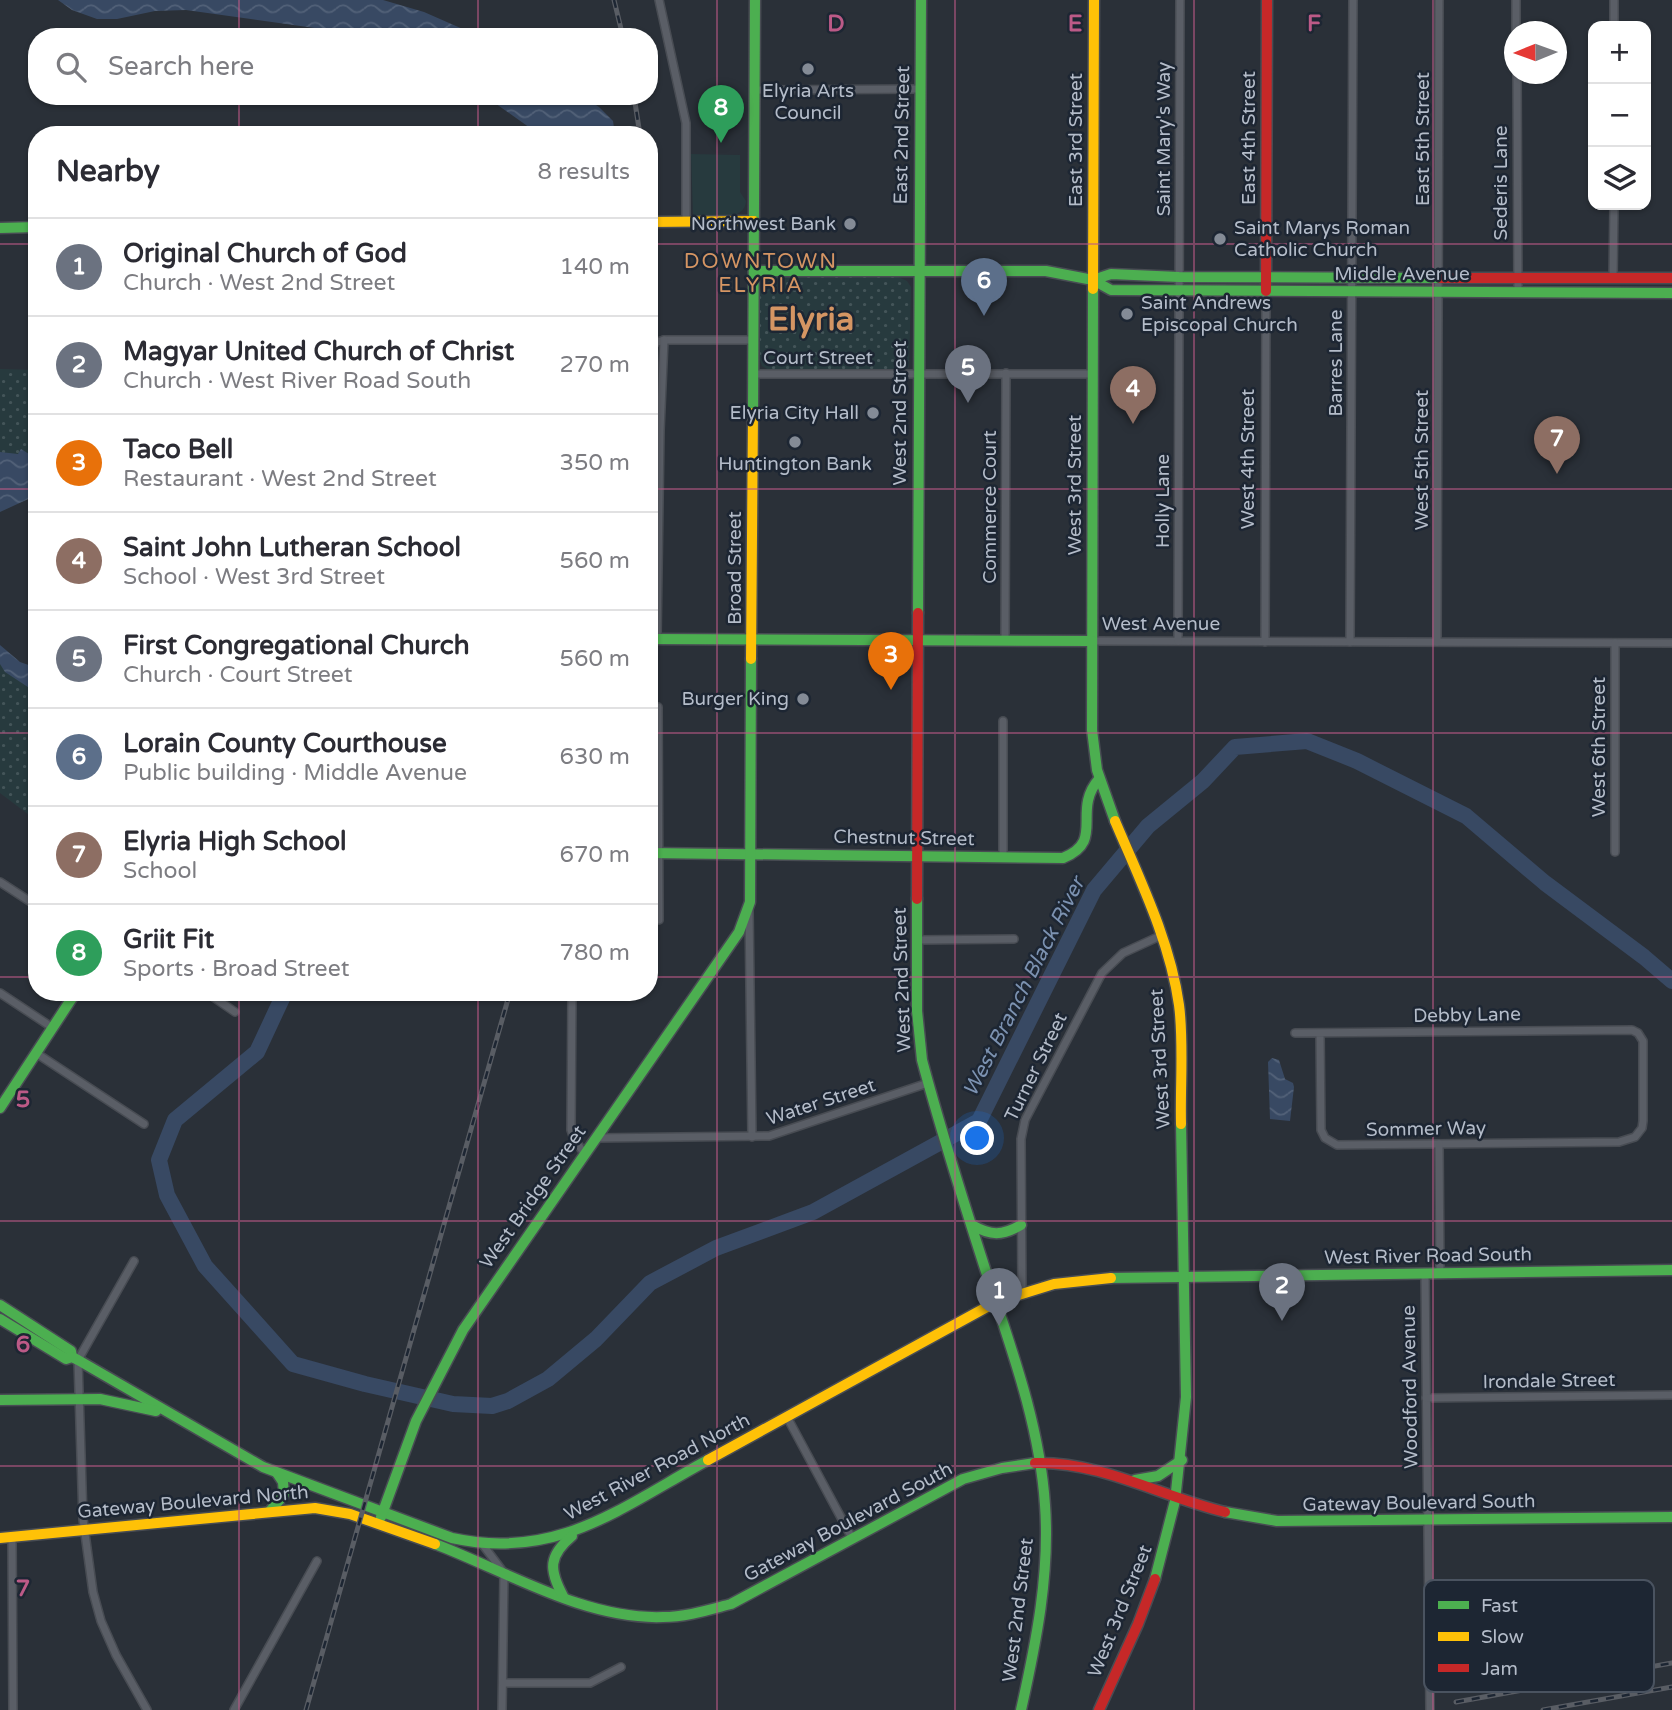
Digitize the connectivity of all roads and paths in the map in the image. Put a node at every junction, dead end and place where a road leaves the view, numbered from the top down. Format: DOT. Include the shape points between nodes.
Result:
graph roads {
  1 [pos="659,0"];
  2 [pos="755,0"];
  3 [pos="921,0"];
  4 [pos="1094,0"];
  5 [pos="1180,0"];
  6 [pos="1267,0"];
  7 [pos="1353,0"];
  8 [pos="1440,0"];
  9 [pos="1516,0"];
  10 [pos="1614,0"];
  11 [pos="1516,21"];
  12 [pos="1614,21"];
  13 [pos="1517,84"];
  14 [pos="921,89"];
  15 [pos="754,90"];
  16 [pos="1614,210"];
  17 [pos="686,221"];
  18 [pos="754,221"];
  19 [pos="658,222"];
  20 [pos="28,227"];
  21 [pos="0,228"];
  22 [pos="754,271"];
  23 [pos="918,271"];
  24 [pos="1179,277"];
  25 [pos="1267,277"];
  26 [pos="1352,278"];
  27 [pos="1438,278"];
  28 [pos="1518,278"];
  29 [pos="1672,278"];
  30 [pos="1614,279"];
  31 [pos="1093,280"];
  32 [pos="1179,289"];
  33 [pos="1266,291"];
  34 [pos="1352,291"];
  35 [pos="1438,292"];
  36 [pos="1518,292"];
  37 [pos="1672,293"];
  38 [pos="664,340"];
  39 [pos="754,340"];
  40 [pos="658,342"];
  41 [pos="918,373"];
  42 [pos="1006,373"];
  43 [pos="754,374"];
  44 [pos="1093,374"];
  45 [pos="658,490"];
  46 [pos="658,639"];
  47 [pos="752,640"];
  48 [pos="919,640"];
  49 [pos="1005,641"];
  50 [pos="1092,641"];
  51 [pos="1178,641"];
  52 [pos="1265,642"];
  53 [pos="1350,642"];
  54 [pos="1437,642"];
  55 [pos="1615,643"];
  56 [pos="1672,643"];
  57 [pos="1003,721"];
  58 [pos="1100,779"];
  59 [pos="1615,852"];
  60 [pos="658,853"];
  61 [pos="751,854"];
  62 [pos="917,856"];
  63 [pos="1003,857"];
  64 [pos="0,882"];
  65 [pos="28,900"];
  66 [pos="658,906"];
  67 [pos="749,908"];
  68 [pos="659,919"];
  69 [pos="1160,936"];
  70 [pos="1014,939"];
  71 [pos="917,940"];
  72 [pos="0,993"];
  73 [pos="70,1001"];
  74 [pos="219,1001"];
  75 [pos="572,1001"];
  76 [pos="235,1012"];
  77 [pos="53,1028"];
  78 [pos="1295,1033"];
  79 [pos="1320,1033"];
  80 [pos="36,1053"];
  81 [pos="928,1083"];
  82 [pos="0,1108"];
  83 [pos="144,1124"];
  84 [pos="752,1137"];
  85 [pos="1635,1137"];
  86 [pos="595,1138"];
  87 [pos="1439,1144"];
  88 [pos="584,1153"];
  89 [pos="971,1225"];
  90 [pos="1021,1225"];
  91 [pos="134,1261"];
  92 [pos="1672,1270"];
  93 [pos="1424,1273"];
  94 [pos="1440,1273"];
  95 [pos="1184,1277"];
  96 [pos="1022,1293"];
  97 [pos="996,1302"];
  98 [pos="0,1305"];
  99 [pos="0,1320"];
  100 [pos="75,1358"];
  101 [pos="1672,1395"];
  102 [pos="1426,1398"];
  103 [pos="80,1399"];
  104 [pos="0,1400"];
  105 [pos="170,1415"];
  106 [pos="787,1417"];
  107 [pos="1182,1460"];
  108 [pos="1040,1463"];
  109 [pos="276,1472"];
  110 [pos="1131,1481"];
  111 [pos="1175,1497"];
  112 [pos="270,1511"];
  113 [pos="383,1513"];
  114 [pos="1672,1517"];
  115 [pos="1427,1521"];
  116 [pos="379,1524"];
  117 [pos="83,1530"];
  118 [pos="578,1531"];
  119 [pos="12,1537"];
  120 [pos="0,1538"];
  121 [pos="852,1538"];
  122 [pos="483,1545"];
  123 [pos="317,1561"];
  124 [pos="504,1573"];
  125 [pos="1428,1580"];
  126 [pos="563,1596"];
  127 [pos="621,1667"];
  128 [pos="503,1683"];
  129 [pos="1430,1692"];
  130 [pos="13,1710"];
  131 [pos="147,1710"];
  132 [pos="234,1710"];
  133 [pos="502,1710"];
  134 [pos="1021,1710"];
  135 [pos="1099,1710"];
  136 [pos="1430,1710"];
  1 -- 17 [label="street" via="686,123"];
  2 -- 15 [label="main road, Broad Street"];
  3 -- 14 [label="main road, East 2nd Street"];
  4 -- 31 [label="main road, East 3rd Street"];
  5 -- 24 [label="street, Saint Mary's Way"];
  6 -- 25 [label="main road, East 4th Street"];
  7 -- 26 [label="street, Barres Lane"];
  8 -- 27 [label="street, East 5th Street"];
  9 -- 11 [label="street"];
  10 -- 12 [label="street"];
  13 -- 28 [label="street, Sederis Lane"];
  14 -- 15 [label="street"];
  14 -- 23 [label="main road, East 2nd Street"];
  15 -- 18 [label="main road, Broad Street"];
  16 -- 30 [label="street"];
  17 -- 18 [label="main road"];
  17 -- 19 [label="main road"];
  18 -- 22 [label="main road, Broad Street"];
  20 -- 21 [label="main road"];
  22 -- 23 [label="main road, Middle Avenue"];
  22 -- 39 [label="main road, Broad Street"];
  23 -- 31 [label="main road, Middle Avenue" via="1046,271"];
  23 -- 41 [label="main road, West 2nd Street"];
  24 -- 25 [label="main road, Middle Avenue"];
  24 -- 31 [label="main road, Middle Avenue" via="1111,274"];
  24 -- 32 [label="street, Holly Lane"];
  25 -- 26 [label="main road, Middle Avenue"];
  25 -- 33 [label="main road, West 4th Street"];
  26 -- 27 [label="main road, Middle Avenue"];
  26 -- 34 [label="street, Barres Lane"];
  27 -- 28 [label="main road, Middle Avenue"];
  27 -- 35 [label="street, West 5th Street"];
  28 -- 30 [label="main road, Middle Avenue"];
  28 -- 36 [label="street, Sederis Lane"];
  29 -- 30 [label="main road, Middle Avenue"];
  31 -- 32 [label="main road, Middle Avenue" via="1111,290"];
  31 -- 44 [label="main road, West 3rd Street"];
  32 -- 33 [label="main road, Middle Avenue"];
  32 -- 51 [label="street, Holly Lane"];
  33 -- 34 [label="main road, Middle Avenue"];
  33 -- 52 [label="street, West 4th Street"];
  34 -- 35 [label="main road, Middle Avenue"];
  34 -- 53 [label="street, Barres Lane"];
  35 -- 36 [label="main road, Middle Avenue"];
  35 -- 54 [label="street, West 5th Street"];
  36 -- 37 [label="main road, Middle Avenue"];
  38 -- 39 [label="street"];
  38 -- 40 [label="street"];
  38 -- 45 [label="street"];
  39 -- 43 [label="main road, Broad Street"];
  41 -- 42 [label="street, Court Street"];
  41 -- 43 [label="street, Court Street"];
  41 -- 48 [label="main road, West 2nd Street"];
  42 -- 44 [label="street, Court Street"];
  42 -- 49 [label="street, Commerce Court"];
  43 -- 47 [label="main road, Broad Street"];
  44 -- 50 [label="main road, West 3rd Street"];
  46 -- 47 [label="main road, West Avenue"];
  47 -- 48 [label="main road, West Avenue"];
  47 -- 61 [label="main road, Broad Street"];
  48 -- 49 [label="main road, West Avenue"];
  48 -- 62 [label="main road, West 2nd Street"];
  49 -- 50 [label="main road, West Avenue"];
  50 -- 51 [label="street, West Avenue"];
  50 -- 58 [label="main road, West 3rd Street" via="1092,730"];
  51 -- 52 [label="street, West Avenue"];
  52 -- 53 [label="street, West Avenue"];
  53 -- 54 [label="street, West Avenue"];
  54 -- 55 [label="street, West Avenue"];
  55 -- 56 [label="street, West Avenue"];
  55 -- 59 [label="street, West 6th Street"];
  57 -- 63 [label="street"];
  58 -- 63 [label="main road, Chestnut Street" via="1088,794 1087,836 1077,852 1063,858"];
  58 -- 69 [label="main road, West 3rd Street"];
  60 -- 61 [label="main road, Chestnut Street"];
  61 -- 62 [label="main road, Chestnut Street"];
  61 -- 67 [label="main road, Broad Street"];
  62 -- 63 [label="main road, Chestnut Street"];
  62 -- 71 [label="main road, West 2nd Street"];
  64 -- 65 [label="street"];
  66 -- 68 [label="street"];
  67 -- 84 [label="street, Broad Street"];
  67 -- 86 [label="main road, West Bridge Street" via="738,932"];
  69 -- 90 [label="street, Turner Street" via="1123,953 1102,973 1025,1120 1020,1139"];
  69 -- 95 [label="main road, West 3rd Street" via="1176,988 1180,1028"];
  70 -- 71 [label="street"];
  71 -- 81 [label="main road, West 2nd Street" via="919,1039"];
  72 -- 77 [label="street"];
  73 -- 77 [label="main road"];
  74 -- 76 [label="street"];
  75 -- 88 [label="street" via="571,1130"];
  77 -- 80 [label="main road"];
  78 -- 79 [label="street, Debby Lane"];
  79 -- 85 [label="street, Debby Lane" via="1625,1028 1638,1033 1643,1041 1643,1121"];
  79 -- 87 [label="street, Sommer Way" via="1325,1138 1340,1145"];
  80 -- 82 [label="main road"];
  80 -- 83 [label="street"];
  81 -- 84 [label="street, Water Street" via="774,1135"];
  81 -- 89 [label="main road, West 2nd Street"];
  84 -- 86 [label="street, Water Street"];
  85 -- 87 [label="street, Sommer Way" via="1619,1142"];
  86 -- 88 [label="main road, West Bridge Street"];
  87 -- 94 [label="street"];
  88 -- 113 [label="main road, West Bridge Street" via="443,1366 416,1421"];
  89 -- 90 [label="main road" via="995,1236"];
  89 -- 97 [label="main road, West 2nd Street"];
  90 -- 96 [label="street, Turner Street"];
  91 -- 100 [label="street"];
  92 -- 94 [label="main road, West River Road South"];
  93 -- 94 [label="main road, West River Road South"];
  93 -- 95 [label="main road, West River Road South"];
  93 -- 102 [label="street, Woodford Avenue"];
  95 -- 96 [label="main road, West River Road North" via="1079,1280"];
  95 -- 107 [label="main road, West 3rd Street"];
  96 -- 97 [label="main road, West River Road North"];
  97 -- 106 [label="main road, West River Road North"];
  97 -- 108 [label="main road, West 2nd Street" via="1028,1404"];
  98 -- 100 [label="main road, West River Road North"];
  99 -- 100 [label="main road, West River Road North" via="66,1359"];
  100 -- 103 [label="street"];
  100 -- 105 [label="main road, West River Road North"];
  101 -- 102 [label="street, Irondale Street"];
  102 -- 115 [label="street, Woodford Avenue"];
  103 -- 104 [label="main road"];
  103 -- 105 [label="main road" via="111,1400"];
  103 -- 117 [label="street"];
  105 -- 109 [label="main road, West River Road North"];
  106 -- 118 [label="main road, West River Road North"];
  106 -- 121 [label="street"];
  107 -- 110 [label="main road" via="1158,1476"];
  107 -- 111 [label="main road, West 3rd Street"];
  108 -- 110 [label="main road, Gateway Boulevard South" via="1085,1468"];
  108 -- 121 [label="main road, Gateway Boulevard South" via="963,1479"];
  108 -- 134 [label="main road, West 2nd Street" via="1046,1534 1043,1583"];
  109 -- 112 [label="main road" via="284,1495"];
  109 -- 113 [label="main road, West River Road North"];
  110 -- 111 [label="main road, Gateway Boulevard South"];
  111 -- 115 [label="main road, Gateway Boulevard South" via="1277,1521"];
  111 -- 135 [label="main road, West 3rd Street" via="1154,1585"];
  112 -- 116 [label="main road, Gateway Boulevard North" via="332,1510"];
  112 -- 117 [label="main road, Gateway Boulevard North"];
  113 -- 116 [label="main road, West Bridge Street"];
  113 -- 122 [label="main road, West River Road North"];
  114 -- 115 [label="main road, Gateway Boulevard South"];
  115 -- 125 [label="street, Woodford Avenue"];
  116 -- 124 [label="main road, Gateway Boulevard North"];
  117 -- 119 [label="main road, Gateway Boulevard North"];
  117 -- 131 [label="street" via="101,1621"];
  118 -- 122 [label="main road, West River Road North" via="531,1544"];
  118 -- 126 [label="main road" via="557,1548 553,1560"];
  119 -- 120 [label="main road, Gateway Boulevard North"];
  119 -- 130 [label="street"];
  121 -- 126 [label="main road, Gateway Boulevard South" via="731,1604 699,1614 633,1617"];
  122 -- 124 [label="street"];
  123 -- 132 [label="street"];
  124 -- 126 [label="main road, Gateway Boulevard South"];
  124 -- 128 [label="street"];
  127 -- 128 [label="street" via="590,1683"];
  128 -- 133 [label="street"];
  129 -- 136 [label="street, Woodford Avenue"];
}
